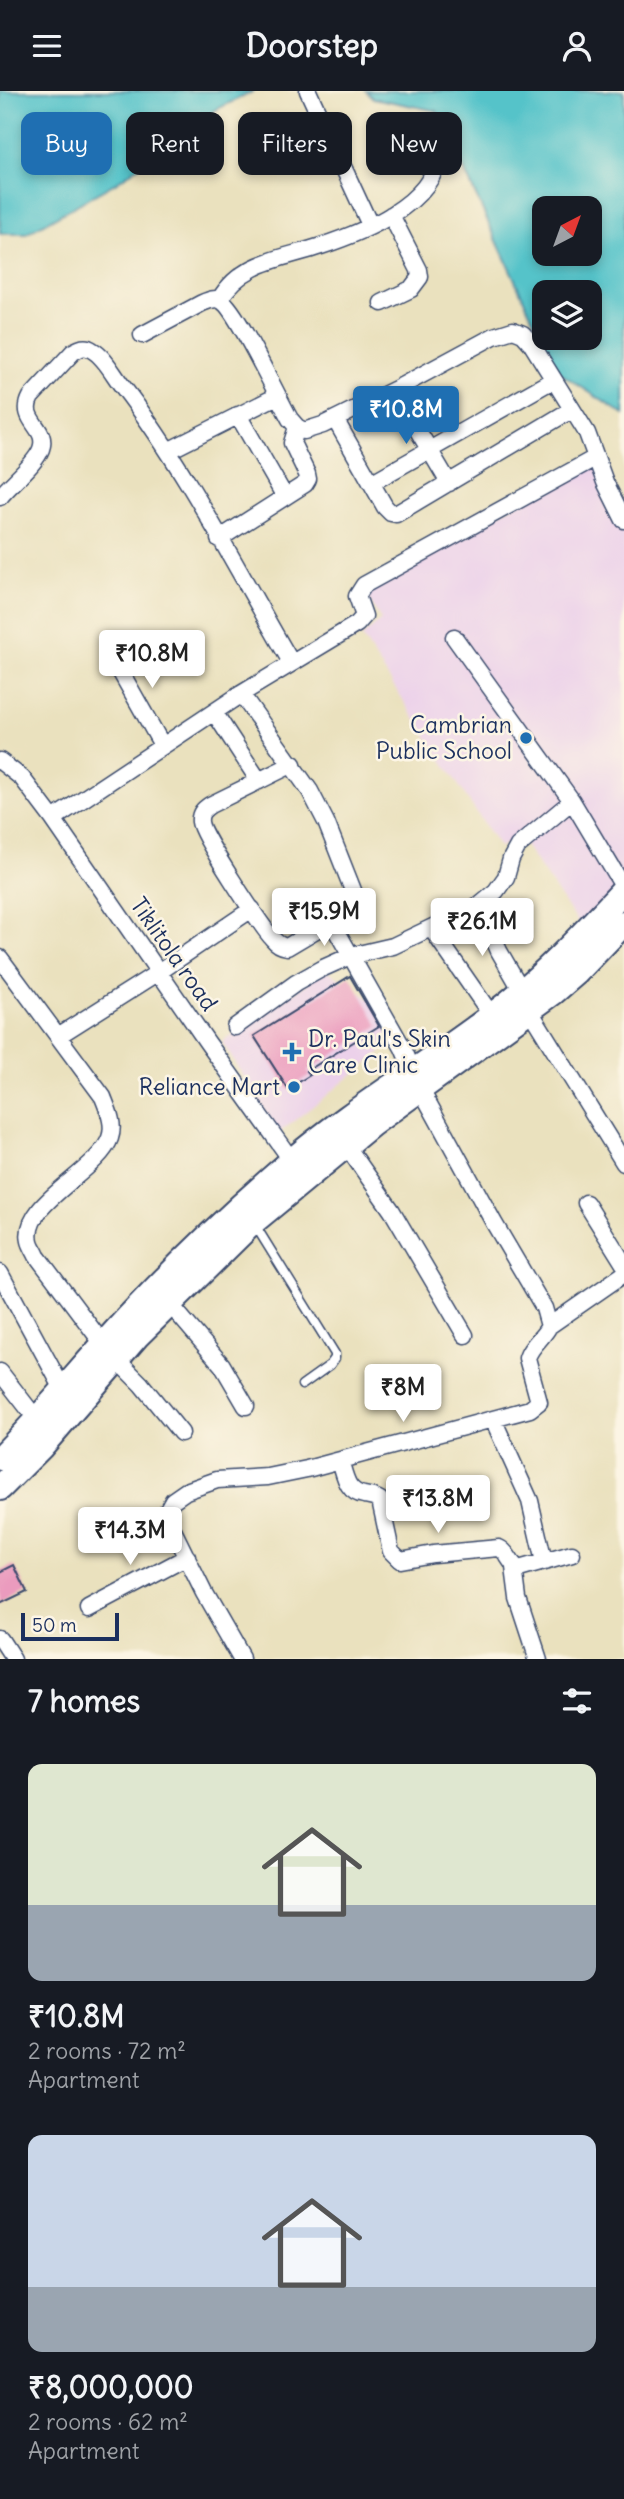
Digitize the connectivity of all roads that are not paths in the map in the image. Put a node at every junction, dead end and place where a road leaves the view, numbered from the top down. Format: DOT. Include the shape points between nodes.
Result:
graph roads {
  1 [pos="308,91"];
  2 [pos="431,175"];
  3 [pos="391,215"];
  4 [pos="370,225"];
  5 [pos="220,299"];
  6 [pos="382,303"];
  7 [pos="142,335"];
  8 [pos="553,380"];
  9 [pos="394,390"];
  10 [pos="277,396"];
  11 [pos="571,410"];
  12 [pos="238,415"];
  13 [pos="335,419"];
  14 [pos="297,427"];
  15 [pos="430,450"];
  16 [pos="168,451"];
  17 [pos="595,458"];
  18 [pos="371,483"];
  19 [pos="449,483"];
  20 [pos="0,497"];
  21 [pos="285,497"];
  22 [pos="624,520"];
  23 [pos="219,539"];
  24 [pos="454,637"];
  25 [pos="110,653"];
  26 [pos="291,662"];
  27 [pos="242,694"];
  28 [pos="214,712"];
  29 [pos="162,745"];
  30 [pos="0,761"];
  31 [pos="293,764"];
  32 [pos="259,781"];
  33 [pos="572,801"];
  34 [pos="53,820"];
  35 [pos="624,889"];
  36 [pos="479,905"];
  37 [pos="252,909"];
  38 [pos="331,921"];
  39 [pos="624,923"];
  40 [pos="432,928"];
  41 [pos="350,956"];
  42 [pos="0,958"];
  43 [pos="159,972"];
  44 [pos="526,1001"];
  45 [pos="492,1016"];
  46 [pos="235,1027"];
  47 [pos="58,1036"];
  48 [pos="416,1080"];
  49 [pos="346,1145"];
  50 [pos="624,1163"];
  51 [pos="298,1169"];
  52 [pos="586,1203"];
  53 [pos="253,1222"];
  54 [pos="624,1264"];
  55 [pos="0,1273"];
  56 [pos="624,1274"];
  57 [pos="169,1303"];
  58 [pos="549,1326"];
  59 [pos="465,1335"];
  60 [pos="109,1352"];
  61 [pos="0,1372"];
  62 [pos="302,1385"];
  63 [pos="64,1391"];
  64 [pos="246,1406"];
  65 [pos="493,1419"];
  66 [pos="38,1421"];
  67 [pos="181,1433"];
  68 [pos="0,1458"];
  69 [pos="341,1460"];
  70 [pos="0,1488"];
  71 [pos="572,1554"];
  72 [pos="187,1557"];
  73 [pos="544,1562"];
  74 [pos="514,1567"];
  75 [pos="89,1609"];
  76 [pos="0,1639"];
  77 [pos="13,1659"];
  78 [pos="242,1659"];
  79 [pos="538,1659"];
  1 -- 4 [label="street"];
  2 -- 3 [label="street" via="406,207"];
  3 -- 4 [label="street"];
  3 -- 6 [label="street" via="420,277 411,289"];
  4 -- 5 [label="street" via="251,268"];
  5 -- 7 [label="street" via="202,303"];
  5 -- 10 [label="street" via="242,328"];
  8 -- 9 [label="street" via="531,343 513,330"];
  8 -- 11 [label="street"];
  8 -- 15 [label="street"];
  9 -- 13 [label="street"];
  9 -- 15 [label="street"];
  10 -- 12 [label="street"];
  10 -- 14 [label="street"];
  11 -- 17 [label="street" via="587,433"];
  11 -- 19 [label="street"];
  12 -- 16 [label="street"];
  12 -- 21 [label="street"];
  13 -- 14 [label="street" via="304,431"];
  13 -- 18 [label="street"];
  14 -- 21 [label="street" via="292,443 308,479"];
  15 -- 18 [label="street"];
  15 -- 19 [label="street"];
  16 -- 20 [label="street" via="97,353 81,347 49,376 27,405 42,447"];
  16 -- 23 [label="street"];
  17 -- 22 [label="street"];
  17 -- 26 [label="street" via="364,585 357,596 361,620"];
  18 -- 19 [label="street" via="385,507 397,514"];
  21 -- 23 [label="street"];
  23 -- 26 [label="street"];
  24 -- 33 [label="street"];
  25 -- 29 [label="street"];
  26 -- 27 [label="street"];
  27 -- 28 [label="street"];
  27 -- 31 [label="street"];
  28 -- 29 [label="street"];
  28 -- 32 [label="street"];
  29 -- 34 [label="street"];
  30 -- 34 [label="street, Tiklitola road" via="22,778"];
  31 -- 32 [label="street"];
  31 -- 38 [label="street" via="326,821 356,898 351,909"];
  32 -- 37 [label="street" via="211,804 199,818"];
  33 -- 35 [label="street"];
  33 -- 36 [label="street" via="518,846 506,877"];
  34 -- 43 [label="street, Tiklitola road"];
  35 -- 44 [label="main road"];
  36 -- 40 [label="street"];
  36 -- 44 [label="street"];
  37 -- 38 [label="street" via="280,946 287,947"];
  37 -- 43 [label="street"];
  38 -- 41 [label="street"];
  39 -- 44 [label="main road" via="576,973"];
  40 -- 41 [label="street" via="393,946"];
  40 -- 45 [label="street"];
  41 -- 46 [label="street" via="296,983"];
  41 -- 48 [label="street" via="403,1048"];
  42 -- 47 [label="street"];
  43 -- 47 [label="street"];
  43 -- 51 [label="street, Tiklitola road"];
  44 -- 45 [label="main road"];
  44 -- 48 [label="main road"];
  44 -- 50 [label="street"];
  45 -- 48 [label="main road"];
  47 -- 60 [label="street" via="103,1097 111,1137 102,1154 41,1208 30,1239 37,1256"];
  48 -- 49 [label="main road"];
  48 -- 51 [label="main road"];
  48 -- 58 [label="street" via="544,1308"];
  49 -- 51 [label="main road"];
  49 -- 59 [label="street" via="392,1211"];
  51 -- 53 [label="main road"];
  51 -- 60 [label="main road" via="200,1245"];
  52 -- 54 [label="street"];
  53 -- 57 [label="main road"];
  53 -- 62 [label="lane" via="335,1354 331,1365"];
  55 -- 63 [label="street"];
  56 -- 58 [label="street"];
  57 -- 60 [label="main road"];
  57 -- 64 [label="street" via="222,1365"];
  58 -- 65 [label="street" via="527,1358 539,1402"];
  60 -- 63 [label="main road"];
  60 -- 67 [label="street"];
  60 -- 70 [label="main road" via="41,1447"];
  61 -- 66 [label="street"];
  63 -- 66 [label="main road"];
  65 -- 69 [label="street"];
  65 -- 73 [label="street" via="530,1500"];
  66 -- 68 [label="main road"];
  69 -- 72 [label="street" via="268,1477 217,1480 186,1491 173,1500 168,1520"];
  69 -- 74 [label="street" via="348,1486 380,1500 391,1551 400,1560 499,1548"];
  71 -- 73 [label="street"];
  72 -- 75 [label="street"];
  72 -- 78 [label="street"];
  73 -- 74 [label="street" via="526,1569"];
  74 -- 79 [label="street" via="518,1598"];
  76 -- 77 [label="street"];
}
